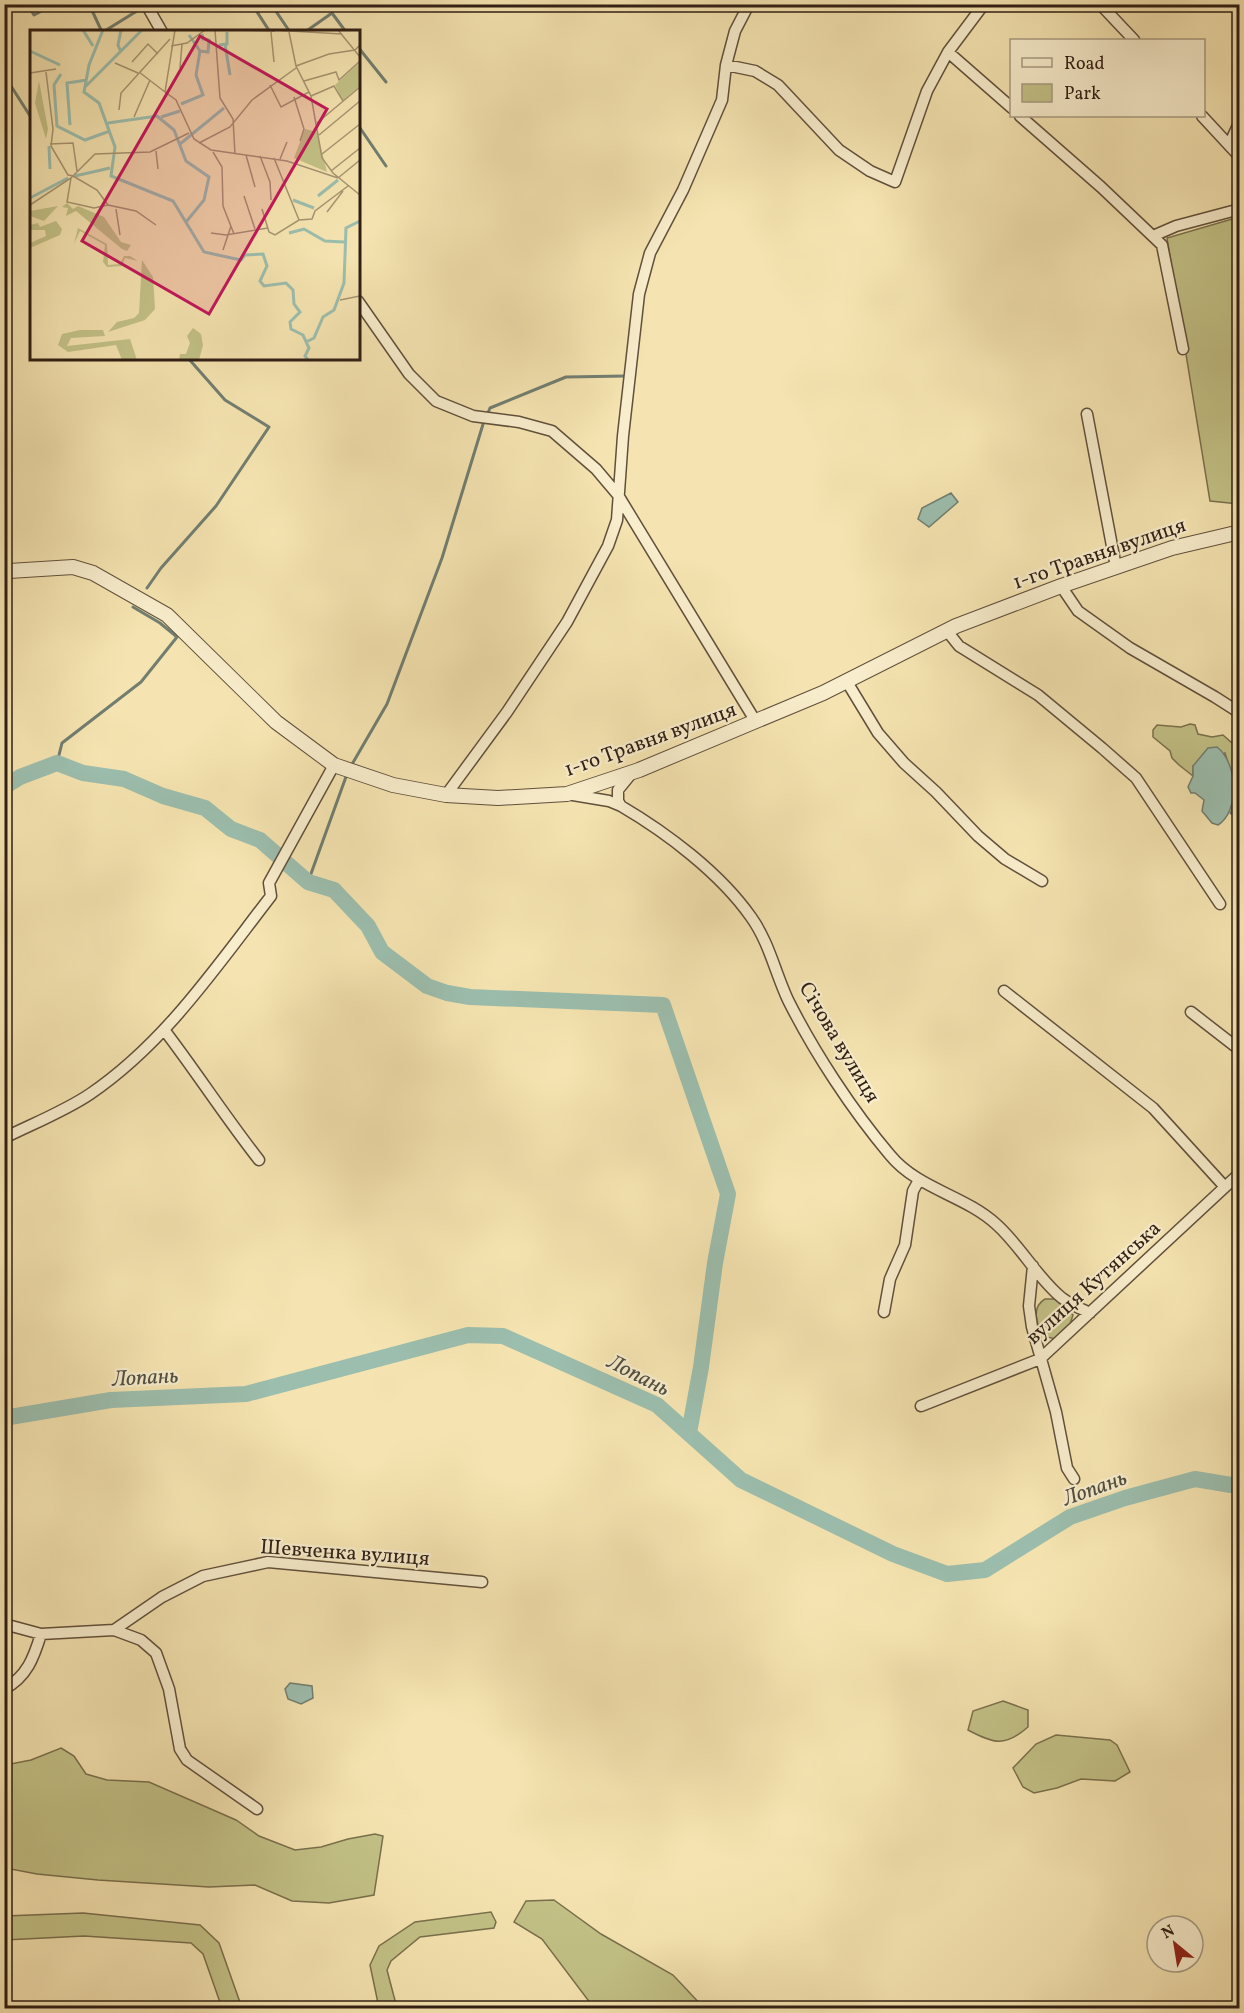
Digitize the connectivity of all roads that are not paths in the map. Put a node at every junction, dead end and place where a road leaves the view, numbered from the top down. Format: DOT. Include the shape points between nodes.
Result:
graph roads {
  1 [pos="146,4"];
  2 [pos="749,4"];
  3 [pos="984,4"];
  4 [pos="1100,4"];
  5 [pos="161,30"];
  6 [pos="1133,39"];
  7 [pos="948,52"];
  8 [pos="726,65"];
  9 [pos="1010,107"];
  10 [pos="1021,117"];
  11 [pos="1203,117"];
  12 [pos="1239,121"];
  13 [pos="1229,145"];
  14 [pos="1239,157"];
  15 [pos="1239,209"];
  16 [pos="1153,236"];
  17 [pos="360,304"];
  18 [pos="1183,350"];
  19 [pos="1087,414"];
  20 [pos="618,495"];
  21 [pos="1239,532"];
  22 [pos="1116,567"];
  23 [pos="4,569"];
  24 [pos="1061,586"];
  25 [pos="947,630"];
  26 [pos="847,681"];
  27 [pos="1239,713"];
  28 [pos="756,722"];
  29 [pos="334,765"];
  30 [pos="632,772"];
  31 [pos="567,794"];
  32 [pos="446,795"];
  33 [pos="621,806"];
  34 [pos="1042,881"];
  35 [pos="1220,904"];
  36 [pos="1004,991"];
  37 [pos="1191,1012"];
  38 [pos="165,1031"];
  39 [pos="1239,1050"];
  40 [pos="4,1138"];
  41 [pos="259,1160"];
  42 [pos="1239,1173"];
  43 [pos="919,1180"];
  44 [pos="1225,1187"];
  45 [pos="1033,1266"];
  46 [pos="884,1312"];
  47 [pos="1090,1313"];
  48 [pos="1040,1359"];
  49 [pos="921,1406"];
  50 [pos="1074,1479"];
  51 [pos="482,1582"];
  52 [pos="4,1624"];
  53 [pos="114,1630"];
  54 [pos="40,1634"];
  55 [pos="4,1689"];
  56 [pos="257,1809"];
  1 -- 5 [label="street"];
  2 -- 8 [label="street" via="735,31"];
  3 -- 7 [label="street"];
  4 -- 6 [label="street"];
  7 -- 8 [label="street" via="927,91 895,182 839,150 778,85 755,72"];
  7 -- 9 [label="street"];
  8 -- 20 [label="street" via="722,100 683,190 650,253 639,294"];
  10 -- 16 [label="street"];
  11 -- 13 [label="street"];
  12 -- 13 [label="street"];
  13 -- 14 [label="street"];
  15 -- 16 [label="street"];
  16 -- 18 [label="street" via="1162,245"];
  17 -- 20 [label="street" via="409,374 436,401 473,417 519,422 552,431 596,469"];
  19 -- 22 [label="street"];
  20 -- 28 [label="street"];
  20 -- 32 [label="street" via="617,520 608,546 567,622"];
  21 -- 22 [label="street, 1-го Травня вулиця"];
  22 -- 24 [label="street, 1-го Травня вулиця"];
  23 -- 29 [label="street, 1-го Травня вулиця" via="73,567 93,573 167,615 276,722"];
  24 -- 25 [label="street, 1-го Травня вулиця"];
  24 -- 27 [label="street" via="1078,611 1130,648"];
  25 -- 26 [label="street, 1-го Травня вулиця"];
  25 -- 35 [label="street" via="959,646 1038,695 1136,778"];
  26 -- 28 [label="street, 1-го Травня вулиця"];
  26 -- 34 [label="street" via="878,733 904,763 978,836 1005,859"];
  28 -- 30 [label="street, 1-го Травня вулиця"];
  29 -- 32 [label="street, 1-го Травня вулиця" via="393,785"];
  29 -- 38 [label="street" via="269,883 271,896"];
  30 -- 31 [label="street, 1-го Травня вулиця"];
  30 -- 33 [label="street" via="618,790"];
  31 -- 32 [label="street, 1-го Травня вулиця" via="498,798"];
  31 -- 33 [label="street, Січова вулиця"];
  33 -- 43 [label="street, Січова вулиця" via="694,857 741,904 762,933 800,1023 833,1077 891,1157"];
  36 -- 44 [label="street" via="1154,1108"];
  37 -- 39 [label="street"];
  38 -- 40 [label="street" via="88,1096"];
  38 -- 41 [label="street"];
  42 -- 44 [label="street, вулиця Кутянська"];
  43 -- 45 [label="street, Січова вулиця" via="994,1222"];
  43 -- 46 [label="street" via="913,1191 905,1245 890,1279"];
  44 -- 47 [label="street, вулиця Кутянська"];
  45 -- 47 [label="street, Січова вулиця" via="1060,1296"];
  45 -- 48 [label="street" via="1029,1306"];
  47 -- 48 [label="street, вулиця Кутянська"];
  48 -- 49 [label="street, вулиця Кутянська"];
  48 -- 50 [label="street" via="1067,1468"];
  51 -- 53 [label="street, Шевченка вулиця" via="268,1562 203,1576 162,1597"];
  52 -- 54 [label="street"];
  53 -- 54 [label="street"];
  53 -- 56 [label="street" via="141,1640 156,1653 169,1689 180,1749 187,1760"];
  54 -- 55 [label="street" via="29,1666"];
}
